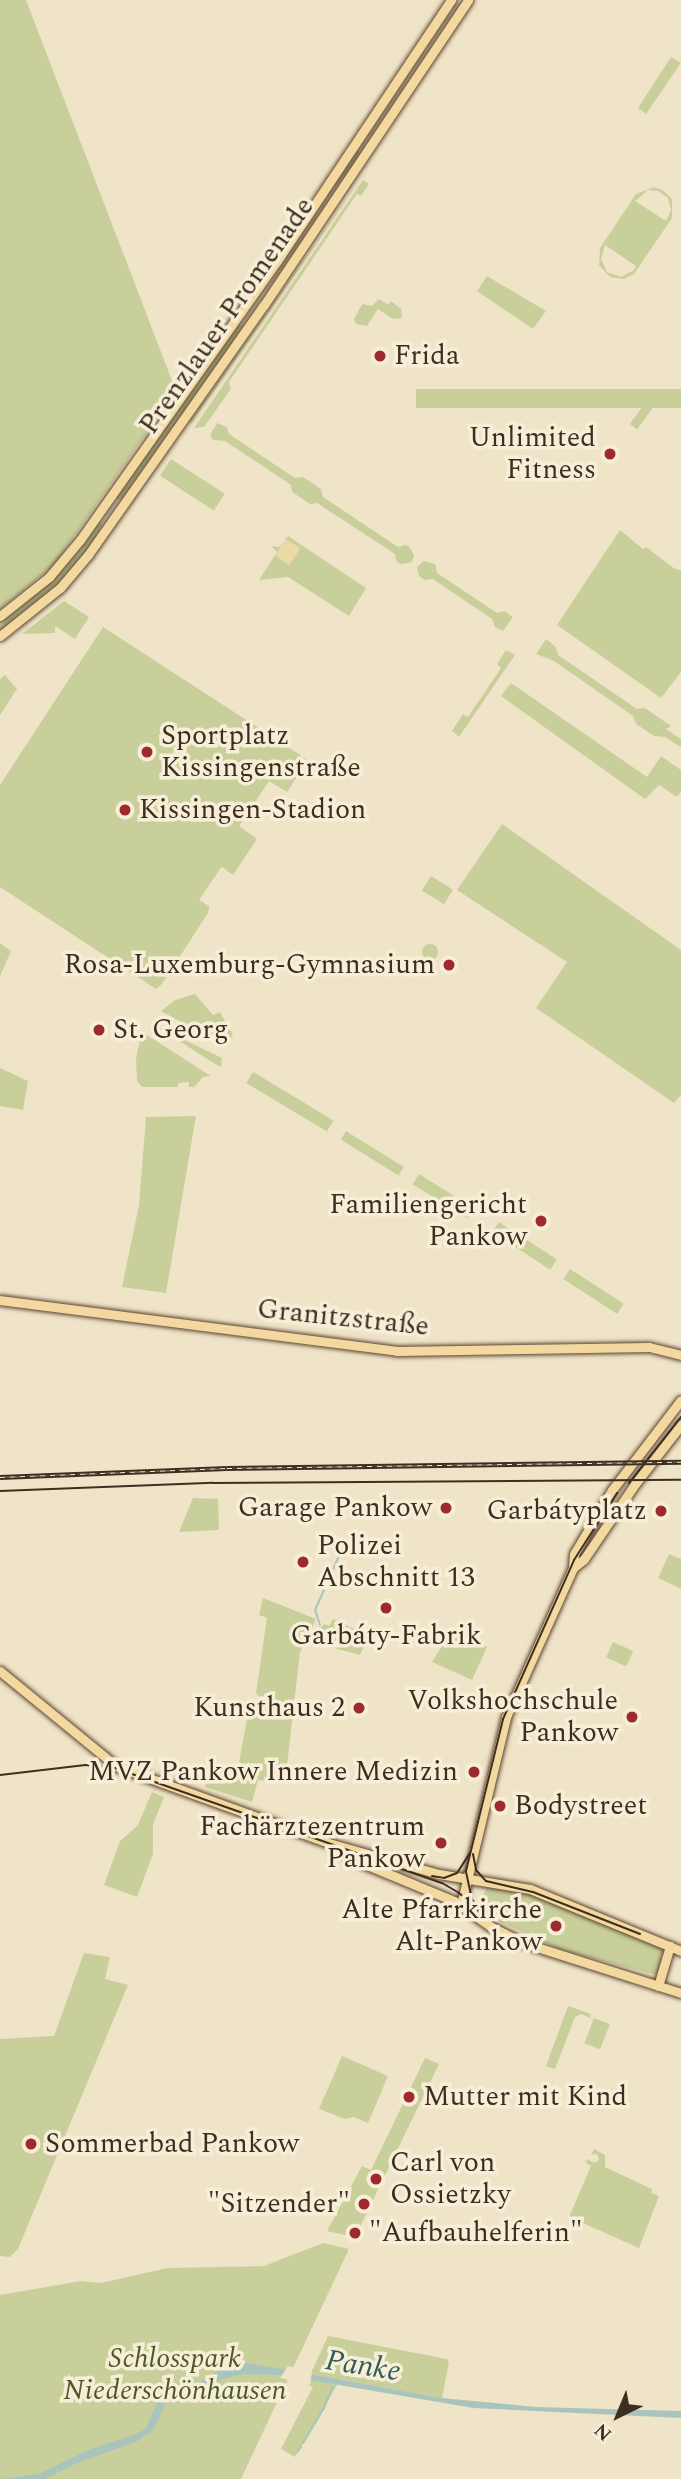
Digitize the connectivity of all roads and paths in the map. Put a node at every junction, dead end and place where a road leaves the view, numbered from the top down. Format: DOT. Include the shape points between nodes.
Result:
graph roads {
  1 [pos="451,0"];
  2 [pos="468,0"];
  3 [pos="0,616"];
  4 [pos="0,636"];
  5 [pos="0,1300"];
  6 [pos="681,1355"];
  7 [pos="681,1400"];
  8 [pos="681,1425"];
  9 [pos="573,1567"];
  10 [pos="0,1671"];
  11 [pos="332,1843"];
  12 [pos="467,1879"];
  13 [pos="461,1905"];
  14 [pos="670,1946"];
  15 [pos="681,1951"];
  16 [pos="658,1986"];
  17 [pos="681,1993"];
  1 -- 3 [label="main road, Prenzlauer Promenade" via="277,261 80,540 49,577"];
  2 -- 4 [label="main road, Prenzlauer Promenade" via="282,279 88,555 60,588"];
  5 -- 6 [label="main road, Granitzstraße" via="397,1351 649,1347"];
  7 -- 9 [label="main road" via="610,1493 574,1554"];
  8 -- 9 [label="main road" via="584,1559"];
  9 -- 12 [label="main road" via="506,1717"];
  10 -- 11 [label="main road" via="116,1766"];
  11 -- 12 [label="main road"];
  11 -- 13 [label="main road" via="355,1860"];
  12 -- 13 [label="main road"];
  12 -- 14 [label="main road" via="529,1889"];
  13 -- 16 [label="main road" via="512,1938"];
  14 -- 15 [label="main road"];
  14 -- 16 [label="main road"];
  16 -- 17 [label="main road"];
}
